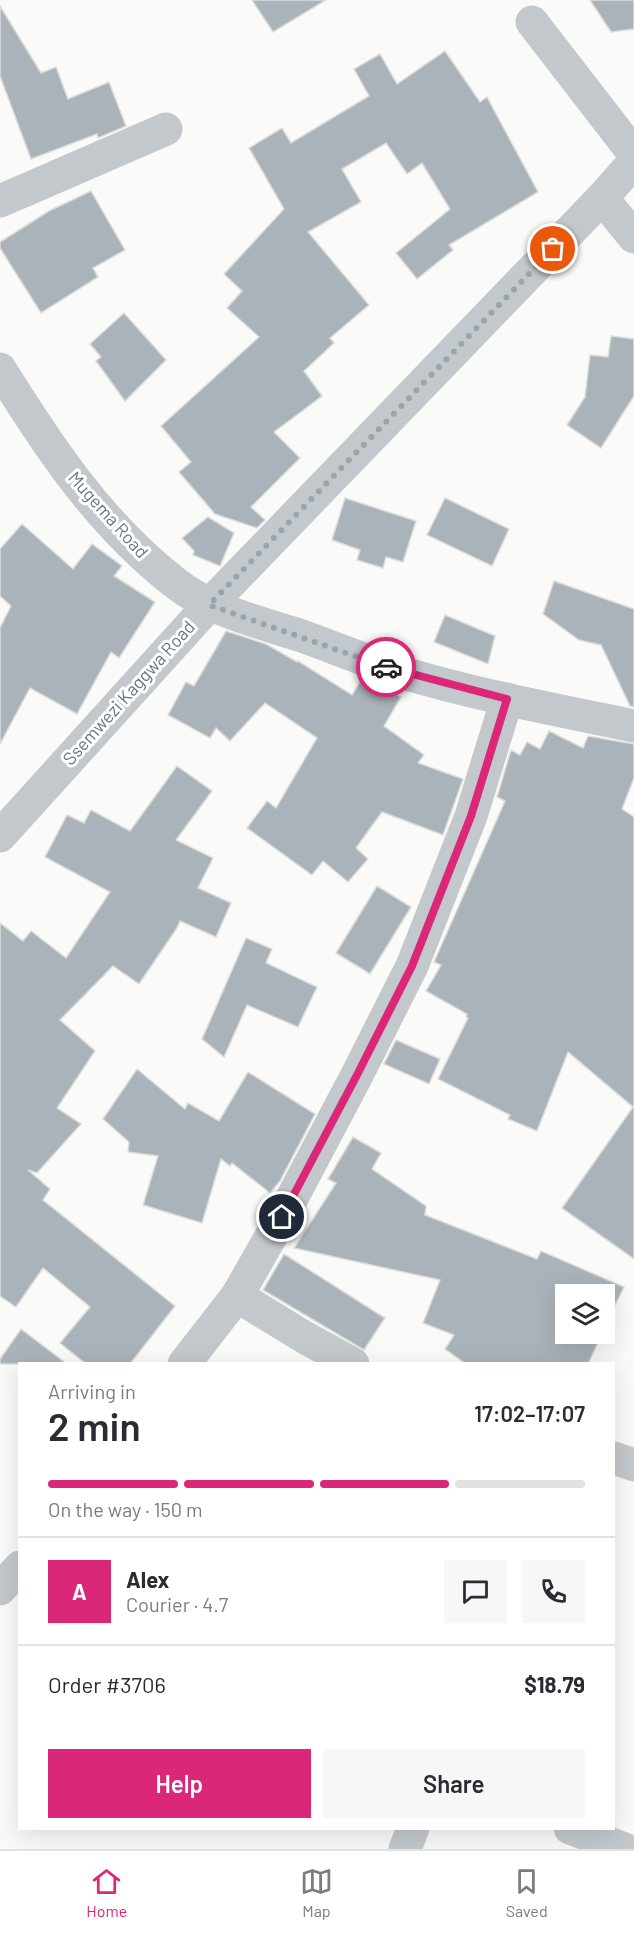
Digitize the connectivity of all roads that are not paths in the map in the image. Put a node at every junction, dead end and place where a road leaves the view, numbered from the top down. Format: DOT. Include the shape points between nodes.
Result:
graph roads {
  1 [pos="532,22"];
  2 [pos="166,129"];
  3 [pos="634,154"];
  4 [pos="634,162"];
  5 [pos="602,198"];
  6 [pos="0,201"];
  7 [pos="634,237"];
  8 [pos="0,369"];
  9 [pos="209,605"];
  10 [pos="507,699"];
  11 [pos="634,726"];
  12 [pos="6,820"];
  13 [pos="237,1296"];
  14 [pos="186,1362"];
  15 [pos="349,1362"];
  16 [pos="615,1458"];
  17 [pos="634,1465"];
  18 [pos="18,1569"];
  19 [pos="0,1589"];
  20 [pos="412,1830"];
  21 [pos="575,1830"];
  22 [pos="405,1849"];
  23 [pos="624,1849"];
  1 -- 3 [label="street"];
  2 -- 6 [label="street"];
  4 -- 5 [label="street, Ssemwezi Kaggwa Road"];
  5 -- 7 [label="street"];
  5 -- 9 [label="street, Ssemwezi Kaggwa Road"];
  8 -- 9 [label="street, Mugema Road" via="83,492 128,542 175,583"];
  9 -- 10 [label="street, Mugema Road" via="400,672"];
  9 -- 12 [label="street, Ssemwezi Kaggwa Road"];
  10 -- 11 [label="street, Mugema Road"];
  10 -- 13 [label="street" via="471,816 412,966"];
  13 -- 14 [label="street"];
  13 -- 15 [label="street"];
  16 -- 17 [label="street"];
  18 -- 19 [label="street"];
  20 -- 22 [label="street"];
  21 -- 23 [label="street"];
}
